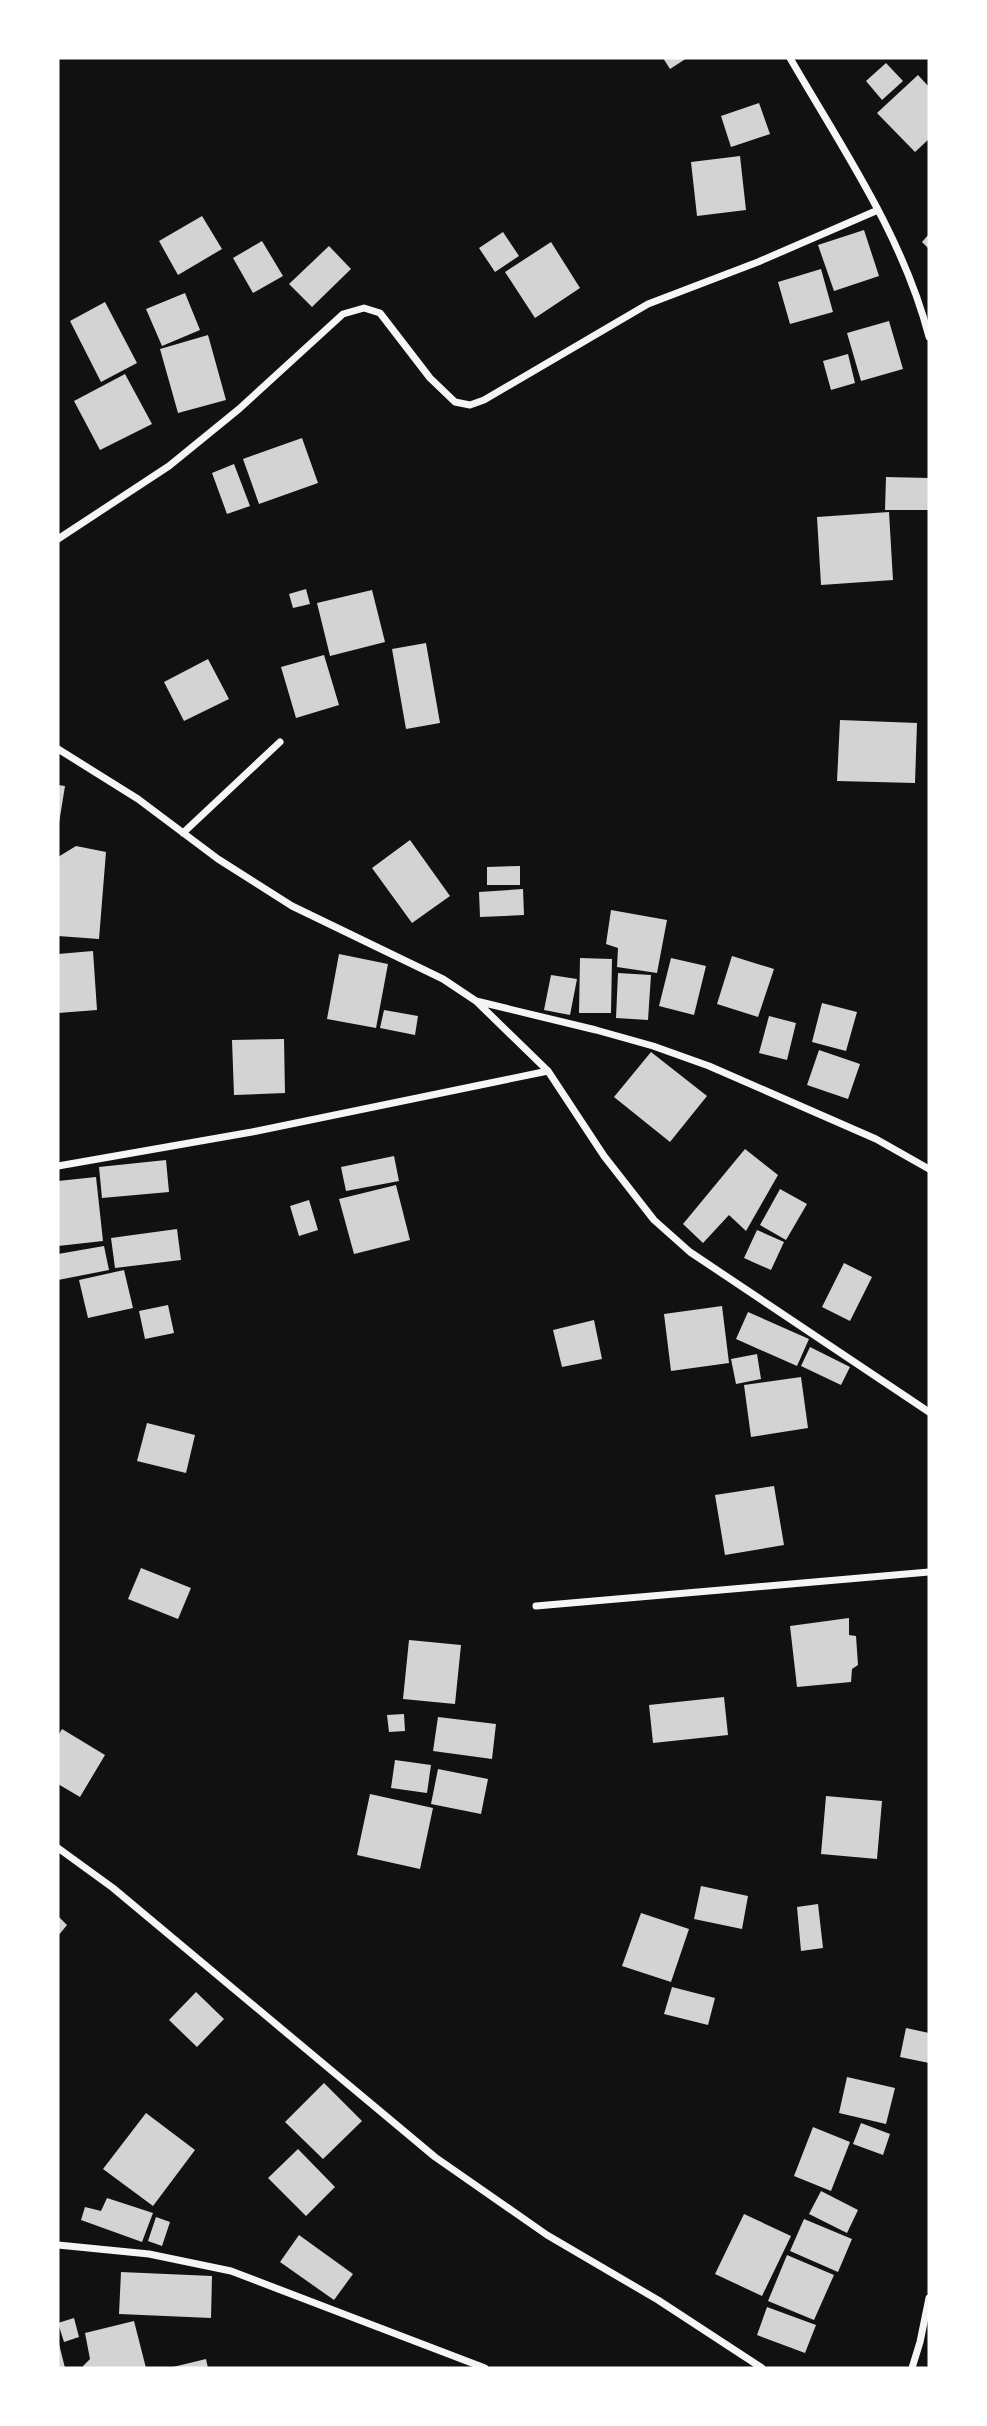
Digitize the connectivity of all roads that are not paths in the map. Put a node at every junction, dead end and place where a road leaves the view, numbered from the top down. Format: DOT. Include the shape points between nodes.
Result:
graph roads {
  1 [pos="790,58"];
  2 [pos="878,210"];
  3 [pos="929,337"];
  4 [pos="58,539"];
  5 [pos="280,742"];
  6 [pos="58,749"];
  7 [pos="183,833"];
  8 [pos="476,1000"];
  9 [pos="548,1071"];
  10 [pos="58,1166"];
  11 [pos="929,1169"];
  12 [pos="929,1412"];
  13 [pos="929,1572"];
  14 [pos="536,1606"];
  15 [pos="58,1848"];
  16 [pos="58,2245"];
  17 [pos="929,2298"];
  18 [pos="485,2368"];
  19 [pos="762,2368"];
  20 [pos="912,2368"];
  1 -- 2 [label="street"];
  2 -- 3 [label="street" via="905,264"];
  2 -- 4 [label="street" via="648,304 470,405 455,402 430,378 380,313 364,309 343,314 169,466"];
  5 -- 7 [label="street"];
  6 -- 7 [label="street"];
  7 -- 8 [label="street" via="292,906 443,979"];
  8 -- 9 [label="street"];
  8 -- 11 [label="street" via="698,1062 876,1139"];
  9 -- 10 [label="street" via="253,1132"];
  9 -- 12 [label="street" via="645,1209 690,1252"];
  13 -- 14 [label="street"];
  15 -- 19 [label="street" via="113,1888 435,2157 547,2235"];
  16 -- 18 [label="street" via="149,2254 231,2271"];
  17 -- 20 [label="street"];
}
